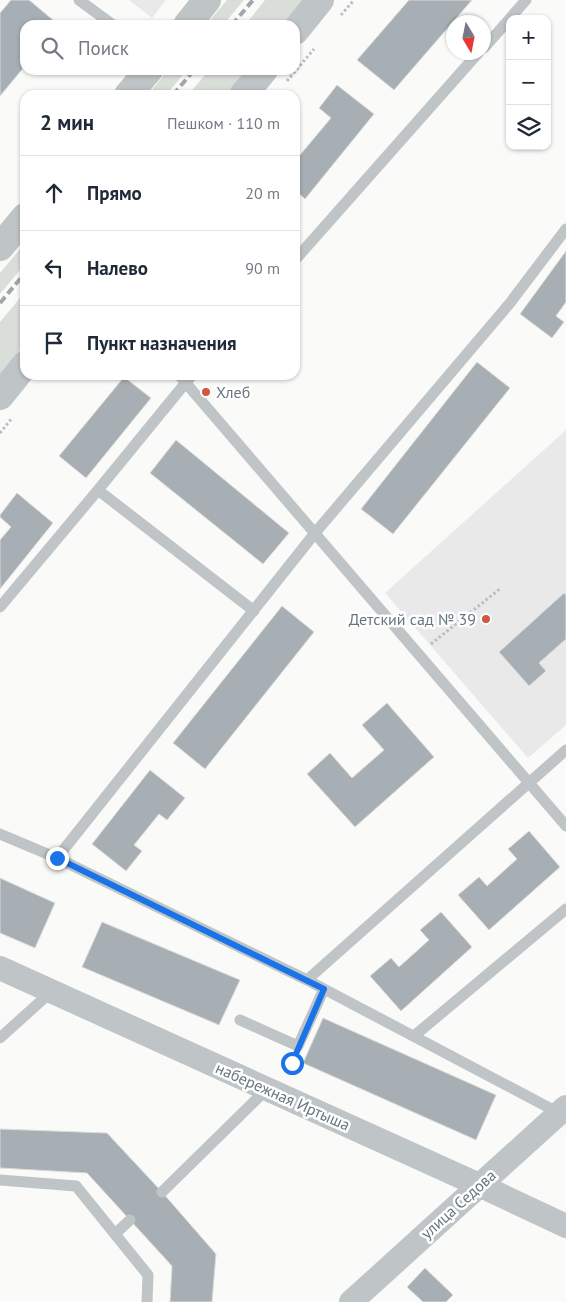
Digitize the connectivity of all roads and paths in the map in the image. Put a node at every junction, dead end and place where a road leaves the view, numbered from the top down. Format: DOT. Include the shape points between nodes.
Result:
graph roads {
  1 [pos="79,0"];
  2 [pos="207,0"];
  3 [pos="320,0"];
  4 [pos="526,0"];
  5 [pos="105,20"];
  6 [pos="191,20"];
  7 [pos="300,25"];
  8 [pos="491,40"];
  9 [pos="473,60"];
  10 [pos="145,75"];
  11 [pos="260,75"];
  12 [pos="132,90"];
  13 [pos="247,90"];
  14 [pos="20,224"];
  15 [pos="566,229"];
  16 [pos="0,247"];
  17 [pos="300,254"];
  18 [pos="20,371"];
  19 [pos="184,380"];
  20 [pos="188,380"];
  21 [pos="0,396"];
  22 [pos="98,490"];
  23 [pos="315,533"];
  24 [pos="501,588"];
  25 [pos="0,607"];
  26 [pos="254,611"];
  27 [pos="418,654"];
  28 [pos="566,750"];
  29 [pos="529,783"];
  30 [pos="566,826"];
  31 [pos="0,834"];
  32 [pos="57,858"];
  33 [pos="566,909"];
  34 [pos="0,968"];
  35 [pos="307,980"];
  36 [pos="324,989"];
  37 [pos="52,991"];
  38 [pos="240,1020"];
  39 [pos="414,1036"];
  40 [pos="0,1038"];
  41 [pos="298,1046"];
  42 [pos="275,1092"];
  43 [pos="562,1110"];
  44 [pos="0,1180"];
  45 [pos="479,1185"];
  46 [pos="162,1192"];
  47 [pos="130,1220"];
  48 [pos="566,1226"];
  49 [pos="116,1233"];
  50 [pos="147,1302"];
  51 [pos="351,1302"];
  1 -- 5 [label="lane"];
  2 -- 6 [label="street"];
  3 -- 7 [label="street"];
  4 -- 8 [label="lane"];
  9 -- 17 [label="lane"];
  10 -- 12 [label="street"];
  11 -- 13 [label="street"];
  14 -- 16 [label="street"];
  15 -- 23 [label="lane" via="510,303"];
  18 -- 21 [label="street"];
  19 -- 22 [label="lane"];
  20 -- 23 [label="lane"];
  22 -- 25 [label="lane"];
  22 -- 26 [label="lane"];
  23 -- 26 [label="lane"];
  23 -- 27 [label="lane"];
  24 -- 27 [label="path"];
  26 -- 32 [label="lane"];
  27 -- 29 [label="lane"];
  28 -- 29 [label="lane"];
  29 -- 30 [label="lane"];
  29 -- 35 [label="lane"];
  31 -- 32 [label="lane"];
  32 -- 35 [label="lane"];
  33 -- 39 [label="lane"];
  34 -- 37 [label="street, набережная Иртыша"];
  35 -- 36 [label="lane"];
  36 -- 39 [label="lane"];
  36 -- 41 [label="lane"];
  37 -- 40 [label="lane"];
  37 -- 42 [label="street, набережная Иртыша"];
  38 -- 41 [label="lane"];
  39 -- 43 [label="lane"];
  41 -- 42 [label="path"];
  42 -- 45 [label="street, набережная Иртыша"];
  42 -- 46 [label="lane"];
  43 -- 45 [label="street, улица Седова"];
  44 -- 49 [label="lane" via="76,1186"];
  45 -- 48 [label="street, набережная Иртыша"];
  45 -- 51 [label="street, улица Седова"];
  47 -- 49 [label="lane"];
  49 -- 50 [label="lane" via="148,1275"];
}
